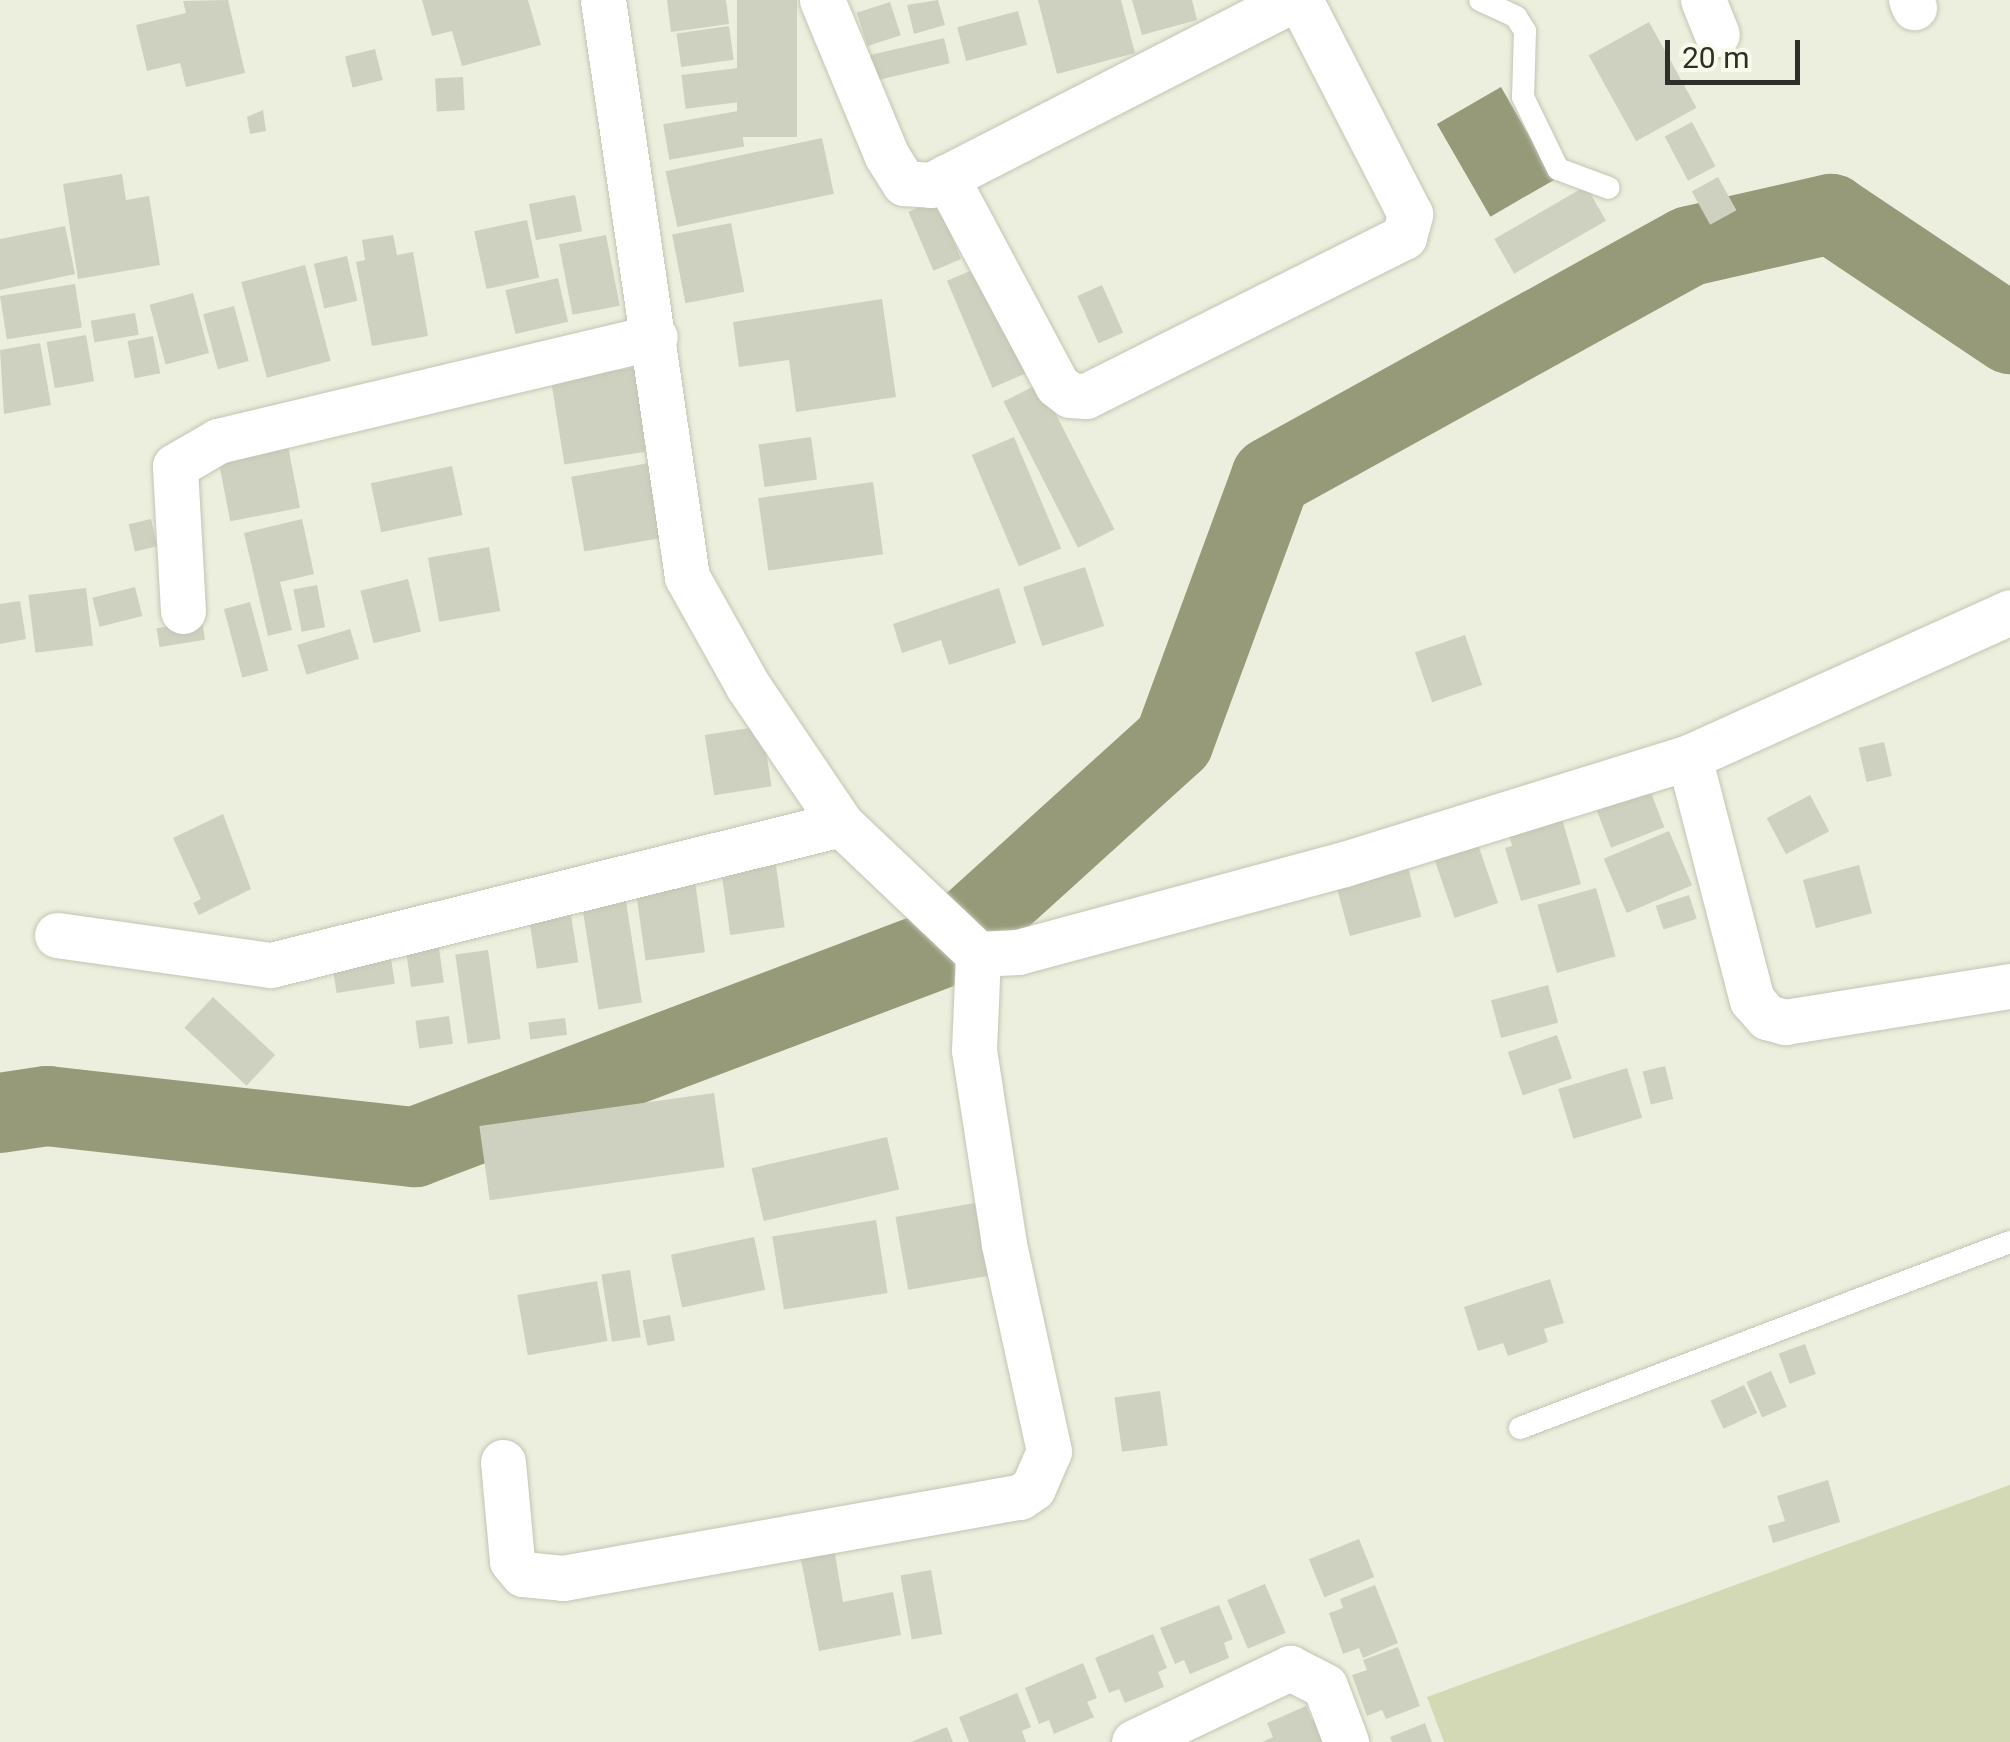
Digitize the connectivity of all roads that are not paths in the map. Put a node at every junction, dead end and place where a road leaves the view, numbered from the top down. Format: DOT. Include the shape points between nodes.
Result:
graph roads {
  1 [pos="604,0"];
  2 [pos="822,0"];
  3 [pos="1296,0"];
  4 [pos="1480,0"];
  5 [pos="946,177"];
  6 [pos="1609,188"];
  7 [pos="654,337"];
  8 [pos="183,611"];
  9 [pos="2010,612"];
  10 [pos="1689,757"];
  11 [pos="841,824"];
  12 [pos="57,935"];
  13 [pos="963,936"];
  14 [pos="2010,986"];
  15 [pos="2010,1242"];
  16 [pos="1520,1428"];
  17 [pos="503,1462"];
  18 [pos="1134,1742"];
  19 [pos="1346,1742"];
  1 -- 7 [label="street"];
  2 -- 5 [label="street" via="904,184 931,185"];
  3 -- 5 [label="street"];
  3 -- 5 [label="street" via="1410,214 1404,237 1086,396 1070,395 1057,385"];
  4 -- 6 [label="lane" via="1516,17 1525,30 1523,97 1558,168"];
  7 -- 8 [label="street" via="218,442 175,466"];
  7 -- 11 [label="street" via="687,576 748,686"];
  9 -- 10 [label="street"];
  10 -- 13 [label="street" via="1344,864 1035,948"];
  10 -- 14 [label="street" via="1752,1000 1767,1017 1785,1022"];
  11 -- 12 [label="street" via="272,965"];
  11 -- 13 [label="street"];
  13 -- 17 [label="street" via="1004,1244 1049,1452 1033,1488 1020,1498 563,1578 523,1574 512,1562"];
  15 -- 16 [label="lane"];
  18 -- 19 [label="street" via="1290,1668 1324,1686"];
}
